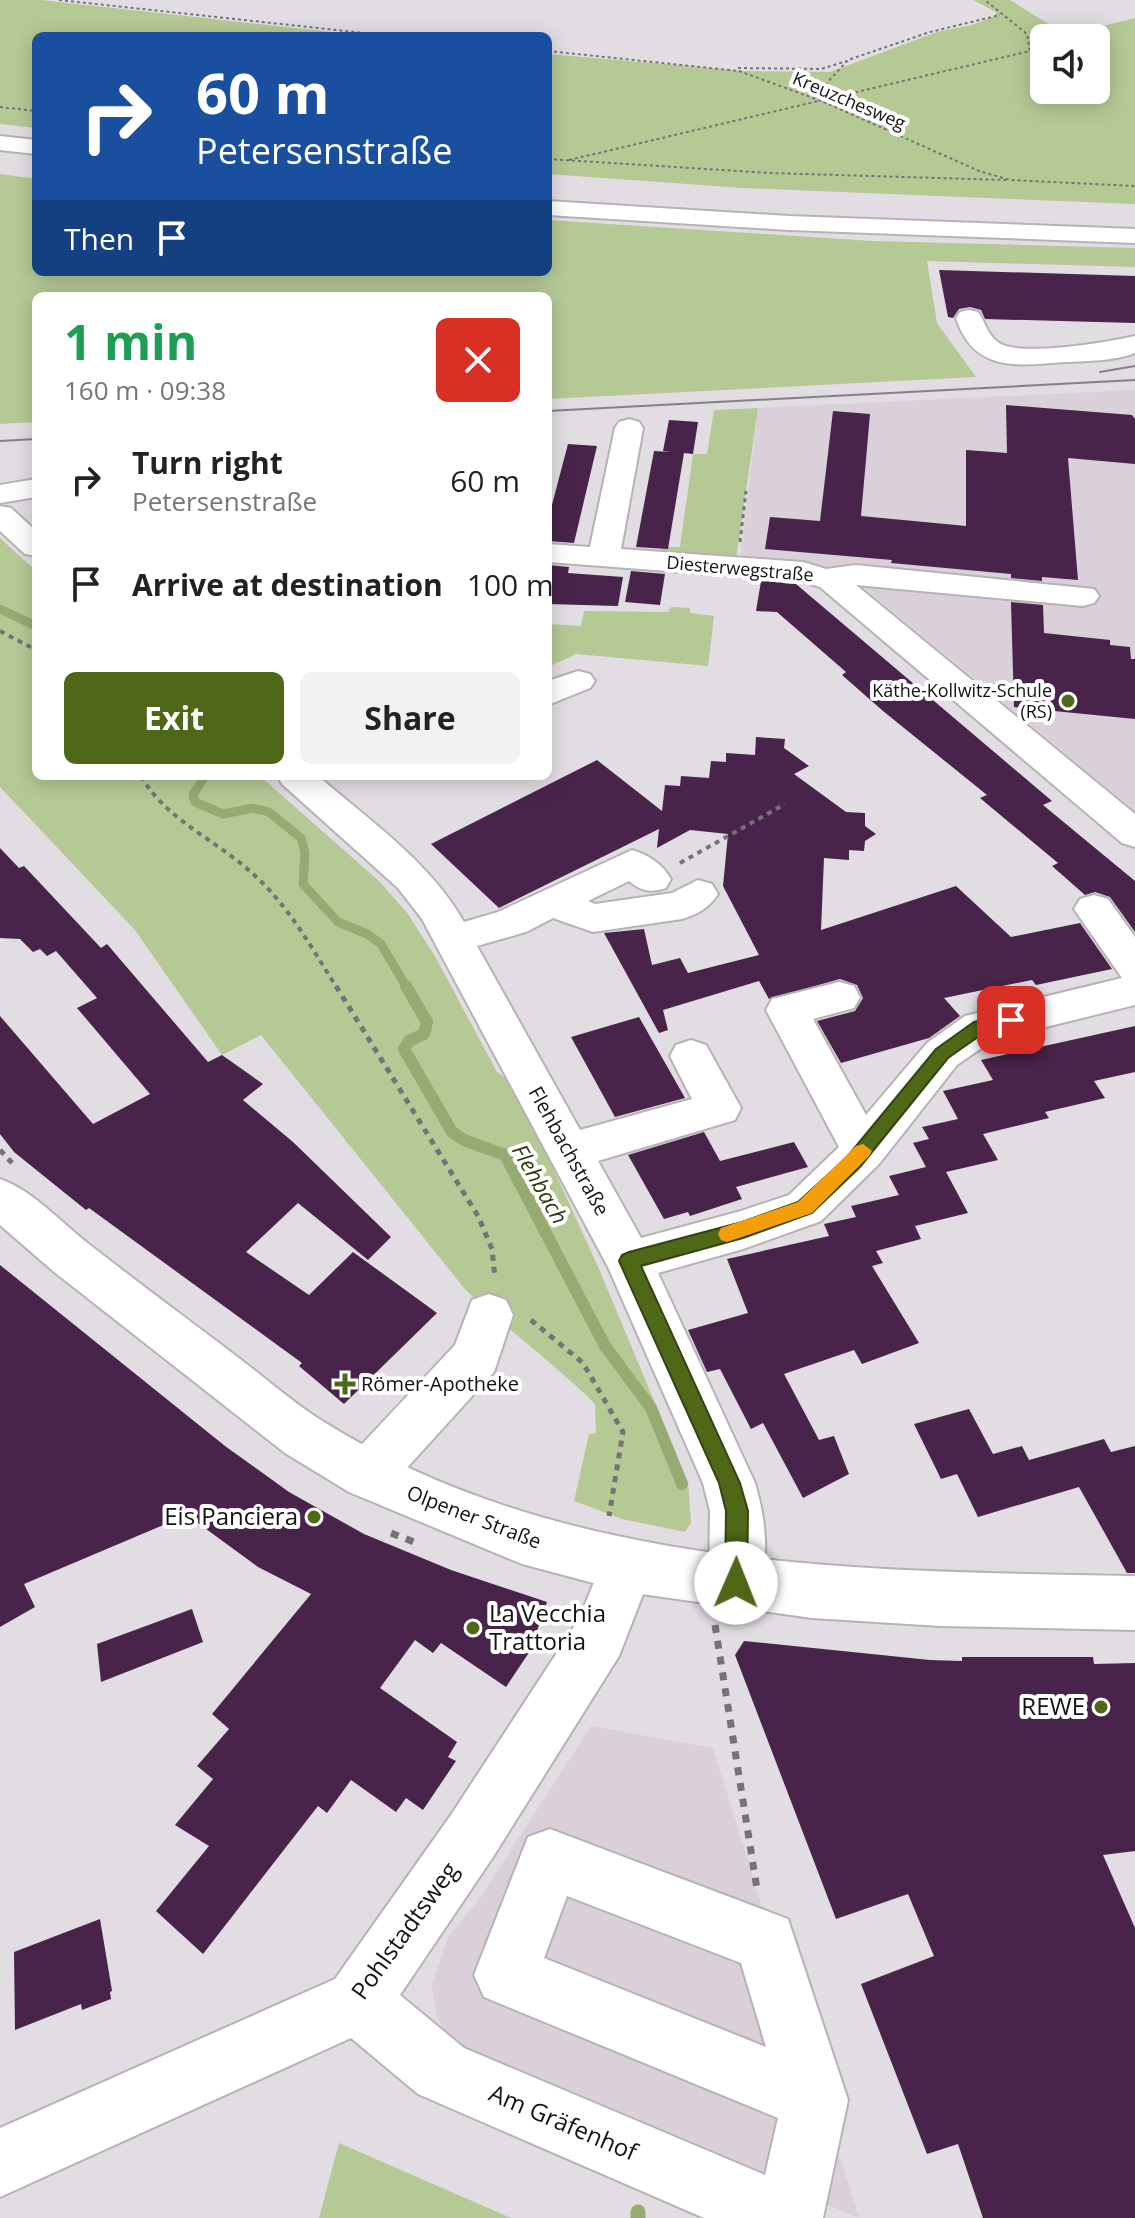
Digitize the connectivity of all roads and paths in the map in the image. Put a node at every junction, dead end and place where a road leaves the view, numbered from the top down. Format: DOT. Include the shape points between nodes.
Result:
graph roads {
  1 [pos="59,0"];
  2 [pos="985,0"];
  3 [pos="1000,15"];
  4 [pos="355,32"];
  5 [pos="552,51"];
  6 [pos="848,60"];
  7 [pos="724,68"];
  8 [pos="813,98"];
  9 [pos="824,102"];
  10 [pos="0,107"];
  11 [pos="32,111"];
  12 [pos="0,143"];
  13 [pos="32,147"];
  14 [pos="0,159"];
  15 [pos="552,159"];
  16 [pos="569,160"];
  17 [pos="32,163"];
  18 [pos="1010,180"];
  19 [pos="1135,186"];
  20 [pos="552,193"];
  21 [pos="552,208"];
  22 [pos="1135,221"];
  23 [pos="1135,236"];
  24 [pos="969,318"];
  25 [pos="1135,344"];
  26 [pos="629,428"];
  27 [pos="746,491"];
  28 [pos="0,515"];
  29 [pos="32,543"];
  30 [pos="552,553"];
  31 [pos="603,558"];
  32 [pos="737,568"];
  33 [pos="827,578"];
  34 [pos="1083,596"];
  35 [pos="0,631"];
  36 [pos="32,648"];
  37 [pos="144,780"];
  38 [pos="307,780"];
  39 [pos="785,804"];
  40 [pos="1135,834"];
  41 [pos="652,879"];
  42 [pos="698,894"];
  43 [pos="552,903"];
  44 [pos="1094,909"];
  45 [pos="453,939"];
  46 [pos="1135,967"];
  47 [pos="1135,990"];
  48 [pos="839,997"];
  49 [pos="691,1056"];
  50 [pos="570,1151"];
  51 [pos="863,1151"];
  52 [pos="0,1198"];
  53 [pos="629,1261"];
  54 [pos="502,1300"];
  55 [pos="367,1475"];
  56 [pos="618,1541"];
  57 [pos="1135,1603"];
  58 [pos="726,1604"];
  59 [pos="766,1941"];
  60 [pos="358,2002"];
  61 [pos="815,2100"];
  62 [pos="0,2163"];
  63 [pos="787,2218"];
  1 -- 4 [label="path"];
  2 -- 3 [label="path"];
  3 -- 6 [label="path"];
  3 -- 9 [label="path" via="1027,31 1030,51"];
  5 -- 7 [label="path, Kreuzchesweg"];
  6 -- 7 [label="path" via="821,69"];
  6 -- 8 [label="path"];
  7 -- 8 [label="path, Kreuzchesweg"];
  8 -- 9 [label="path, Kreuzchesweg"];
  9 -- 16 [label="path"];
  9 -- 18 [label="path, Kreuzchesweg"];
  10 -- 11 [label="path"];
  12 -- 13 [label="main road"];
  14 -- 17 [label="main road"];
  15 -- 16 [label="path"];
  16 -- 18 [label="path"];
  18 -- 19 [label="path, Kreuzchesweg"];
  20 -- 22 [label="main road"];
  21 -- 23 [label="main road"];
  24 -- 25 [label="main road" via="980,340 998,355 1116,351"];
  26 -- 31 [label="main road"];
  27 -- 32 [label="path"];
  28 -- 29 [label="main road"];
  30 -- 31 [label="main road, Diesterwegstraße"];
  31 -- 32 [label="main road, Diesterwegstraße"];
  32 -- 33 [label="main road, Diesterwegstraße"];
  33 -- 34 [label="main road" via="856,575"];
  33 -- 40 [label="main road, Diesterwegstraße"];
  35 -- 36 [label="path"];
  37 -- 54 [label="path" via="161,807 237,860 291,914 478,1216 492,1249"];
  38 -- 45 [label="main road, Flehbachstraße" via="412,879"];
  39 -- 41 [label="path"];
  41 -- 43 [label="main road" via="632,863"];
  42 -- 43 [label="main road" via="682,905 593,918"];
  43 -- 45 [label="main road" via="512,922"];
  44 -- 46 [label="main road"];
  45 -- 50 [label="main road, Flehbachstraße"];
  47 -- 51 [label="main road" via="980,1027 942,1054"];
  48 -- 51 [label="main road" via="787,1010"];
  49 -- 50 [label="main road" via="719,1108"];
  50 -- 53 [label="main road, Flehbachstraße"];
  51 -- 53 [label="main road" via="805,1208"];
  52 -- 55 [label="main road, Olpener Straße" via="218,1374 303,1437"];
  53 -- 58 [label="main road, Flehbachstraße" via="737,1511"];
  54 -- 55 [label="main road" via="476,1357"];
  54 -- 56 [label="path" via="583,1363 619,1423 623,1442"];
  55 -- 56 [label="main road, Olpener Straße" via="522,1539"];
  56 -- 58 [label="main road, Olpener Straße"];
  56 -- 60 [label="main road, Pohlstadtsweg" via="599,1637 465,1848"];
  57 -- 58 [label="main road, Olpener Straße" via="940,1599"];
  58 -- 59 [label="path" via="721,1677"];
  59 -- 61 [label="main road"];
  59 -- 61 [label="main road" via="550,1859 506,1975"];
  60 -- 62 [label="main road, Pohlstadtsweg"];
  60 -- 63 [label="main road, Am Gräfenhof" via="441,2071"];
  61 -- 63 [label="main road"];
}
